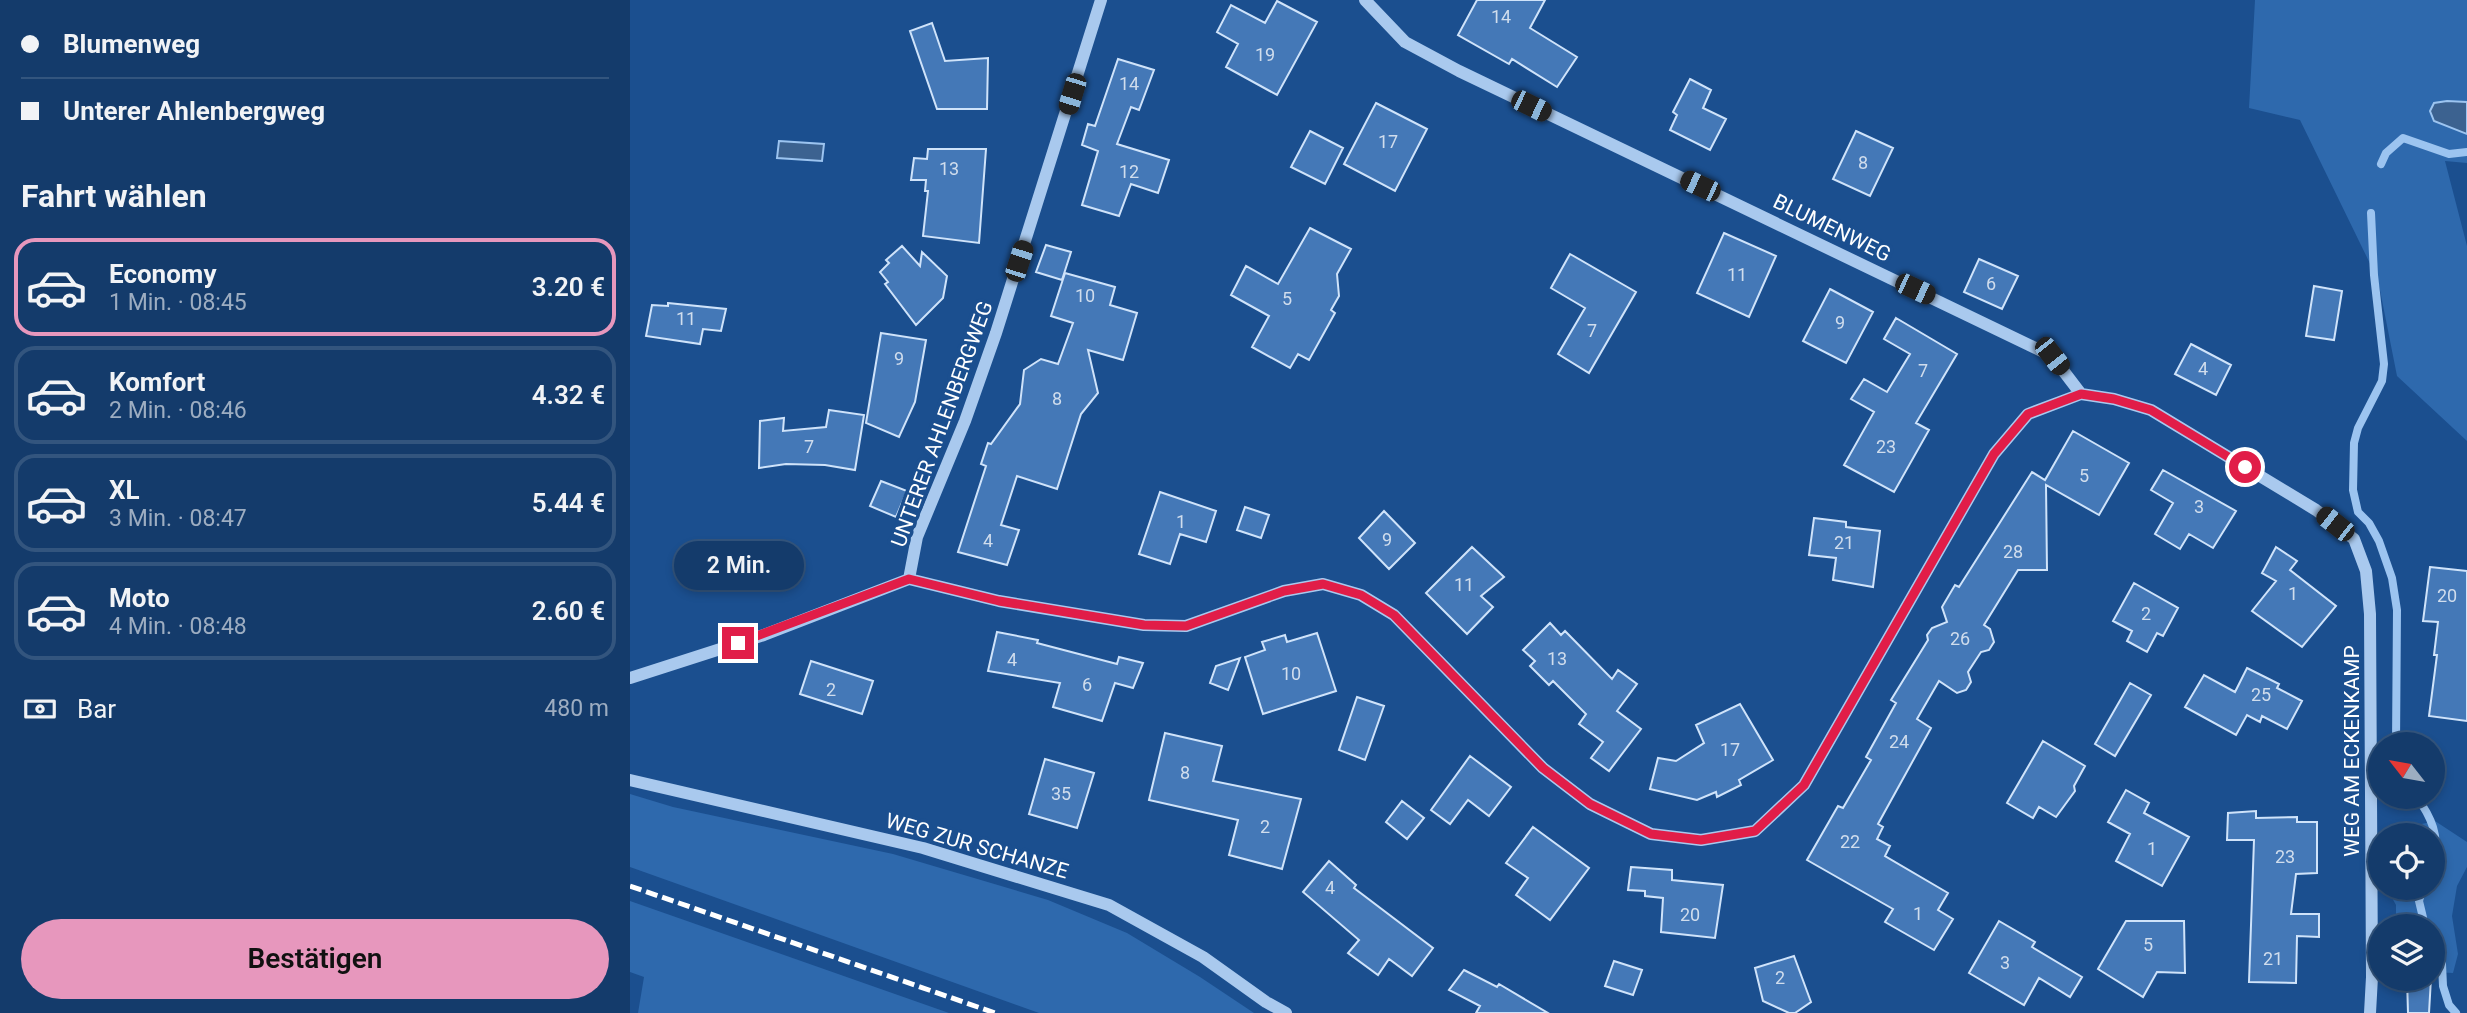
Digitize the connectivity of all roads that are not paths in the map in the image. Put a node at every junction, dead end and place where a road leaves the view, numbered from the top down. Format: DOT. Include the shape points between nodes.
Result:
graph roads {
  1 [pos="1101,0"];
  2 [pos="1365,0"];
  3 [pos="2081,394"];
  4 [pos="909,579"];
  5 [pos="630,678"];
  6 [pos="630,780"];
  7 [pos="1286,1013"];
  8 [pos="2370,1013"];
  1 -- 4 [label="street, UNTERER AHLENBERGWEG" via="987,358 917,537"];
  2 -- 3 [label="street, BLUMENWEG" via="1405,42 1460,71 2052,356"];
  3 -- 4 [label="street" via="2028,414 1994,454 1804,785 1755,831 1701,840 1651,834 1590,804 1543,768 1394,615 1361,595 1323,584 1284,591 1186,626 1144,625 999,601"];
  3 -- 8 [label="street, WEG AM ECKENKAMP" via="2151,410 2316,510 2354,539 2366,571 2370,614"];
  4 -- 5 [label="street, UNTERER AHLENBERGWEG" via="764,635"];
  6 -- 7 [label="street, WEG ZUR SCHANZE" via="923,848 1109,905 1203,957"];
}
